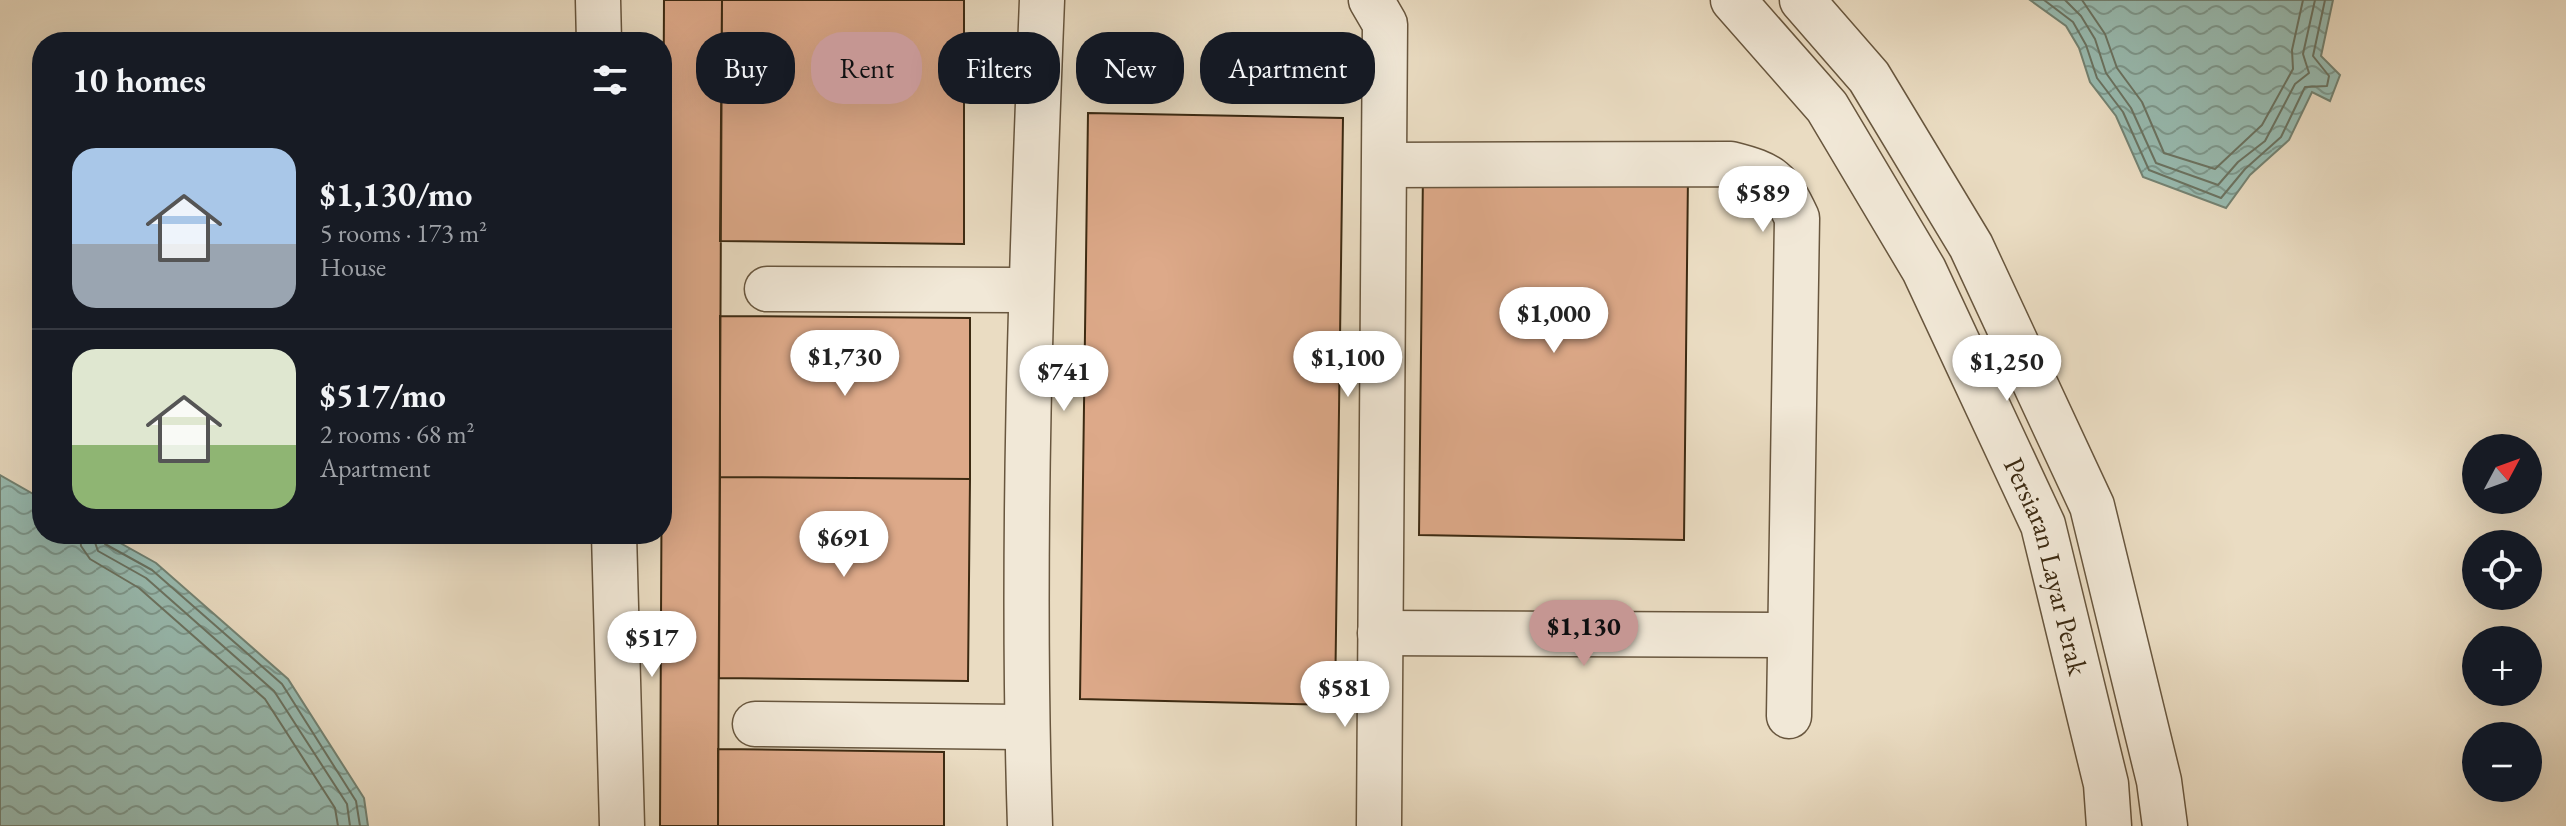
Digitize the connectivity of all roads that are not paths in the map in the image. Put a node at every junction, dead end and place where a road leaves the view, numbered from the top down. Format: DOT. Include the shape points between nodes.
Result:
graph roads {
  1 [pos="598,0"];
  2 [pos="1042,0"];
  3 [pos="1371,0"];
  4 [pos="1733,0"];
  5 [pos="1802,0"];
  6 [pos="599,32"];
  7 [pos="1385,165"];
  8 [pos="767,289"];
  9 [pos="1031,290"];
  10 [pos="614,544"];
  11 [pos="1380,633"];
  12 [pos="1788,635"];
  13 [pos="1789,716"];
  14 [pos="755,724"];
  15 [pos="1027,727"];
  16 [pos="622,826"];
  17 [pos="1030,826"];
  18 [pos="1379,826"];
  19 [pos="2109,826"];
  20 [pos="2165,826"];
  1 -- 6 [label="street"];
  2 -- 9 [label="street"];
  3 -- 7 [label="street" via="1385,24"];
  4 -- 19 [label="street, Persiaran Layar Perak" via="1827,107 1924,270 2043,525 2106,784"];
  5 -- 20 [label="street, Persiaran Layar Perak" via="1869,77 1971,246 2092,506 2159,781"];
  7 -- 11 [label="street"];
  7 -- 12 [label="street" via="1731,164 1760,172 1783,188 1797,218"];
  8 -- 9 [label="street"];
  9 -- 15 [label="street"];
  10 -- 16 [label="street"];
  11 -- 12 [label="street"];
  11 -- 18 [label="street"];
  12 -- 13 [label="street"];
  14 -- 15 [label="street"];
  15 -- 17 [label="street"];
}
